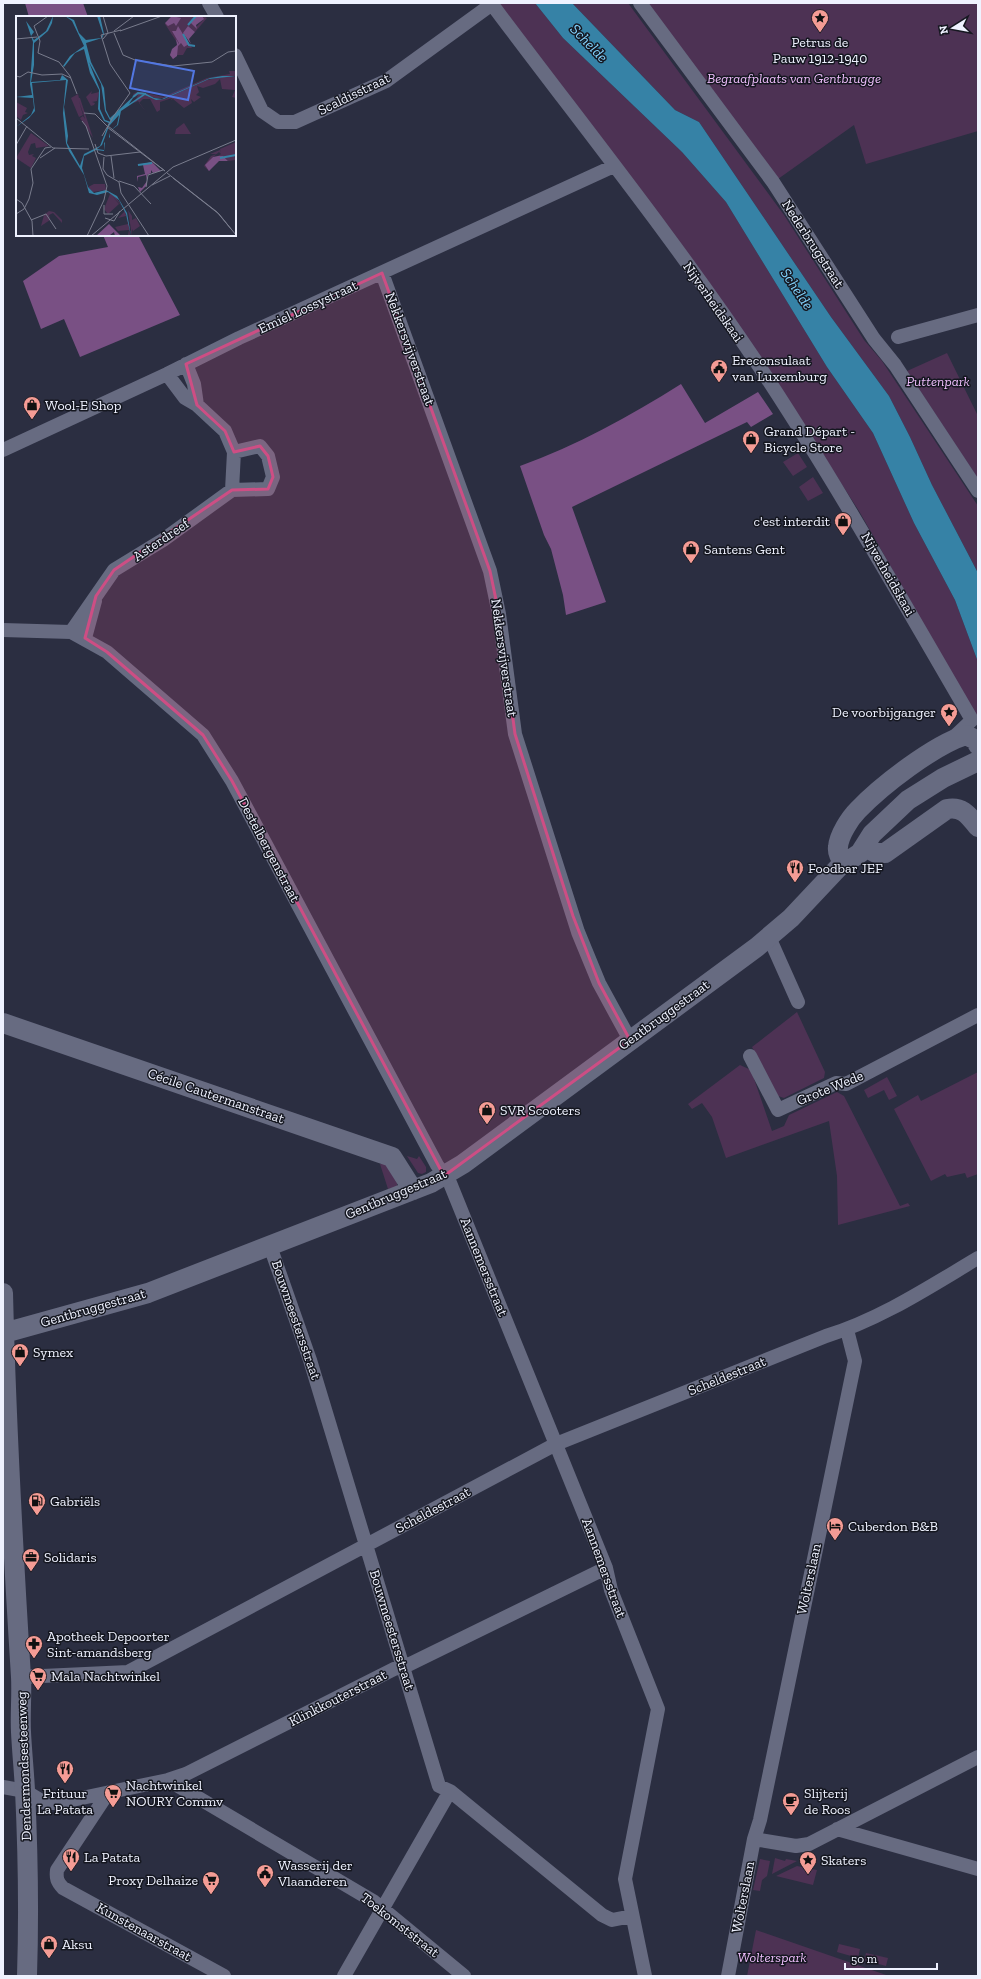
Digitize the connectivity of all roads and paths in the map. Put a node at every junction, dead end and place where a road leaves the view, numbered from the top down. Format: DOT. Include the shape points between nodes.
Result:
graph roads {
  1 [pos="209,3"];
  2 [pos="491,3"];
  3 [pos="640,3"];
  4 [pos="216,16"];
  5 [pos="236,57"];
  6 [pos="614,166"];
  7 [pos="382,273"];
  8 [pos="978,315"];
  9 [pos="898,337"];
  10 [pos="186,364"];
  11 [pos="167,374"];
  12 [pos="197,405"];
  13 [pos="3,450"];
  14 [pos="234,452"];
  15 [pos="232,490"];
  16 [pos="978,491"];
  17 [pos="96,596"];
  18 [pos="3,630"];
  19 [pos="71,632"];
  20 [pos="85,638"];
  21 [pos="951,740"];
  22 [pos="977,756"];
  23 [pos="851,820"];
  24 [pos="978,828"];
  25 [pos="865,847"];
  26 [pos="844,864"];
  27 [pos="769,937"];
  28 [pos="798,1002"];
  29 [pos="978,1014"];
  30 [pos="3,1023"];
  31 [pos="630,1040"];
  32 [pos="750,1056"];
  33 [pos="444,1176"];
  34 [pos="413,1190"];
  35 [pos="270,1246"];
  36 [pos="978,1258"];
  37 [pos="3,1293"];
  38 [pos="847,1330"];
  39 [pos="4,1333"];
  40 [pos="4,1417"];
  41 [pos="556,1444"];
  42 [pos="366,1546"];
  43 [pos="606,1568"];
  44 [pos="403,1666"];
  45 [pos="21,1677"];
  46 [pos="978,1757"];
  47 [pos="168,1780"];
  48 [pos="3,1787"];
  49 [pos="25,1791"];
  50 [pos="450,1791"];
  51 [pos="108,1793"];
  52 [pos="837,1829"];
  53 [pos="754,1838"];
  54 [pos="978,1868"];
  55 [pos="383,1909"];
  56 [pos="632,1916"];
  57 [pos="27,1976"];
  58 [pos="224,1976"];
  59 [pos="344,1976"];
  60 [pos="464,1976"];
  61 [pos="645,1976"];
  62 [pos="728,1976"];
  1 -- 4 [label="street"];
  2 -- 5 [label="street, Scaldisstraat" via="386,81 295,122 278,122 262,111"];
  2 -- 6 [label="street, Nijverheidskaai"];
  3 -- 16 [label="street, Nederbrugstraat" via="773,182 874,339 895,365"];
  6 -- 7 [label="street, Emiel Lossystraat"];
  6 -- 21 [label="street, Nijverheidskaai" via="757,363 853,514 972,720"];
  7 -- 10 [label="street, Emiel Lossystraat"];
  7 -- 31 [label="street, Nekkersvijverstraat" via="490,571 499,614 515,734 573,916 598,983"];
  8 -- 9 [label="street"];
  10 -- 11 [label="street, Emiel Lossystraat"];
  10 -- 12 [label="street" via="194,384"];
  11 -- 12 [label="street" via="185,398"];
  11 -- 13 [label="street, Emiel Lossystraat"];
  12 -- 14 [label="street" via="225,431"];
  14 -- 15 [label="street"];
  14 -- 15 [label="street" via="260,446 268,456 273,477 268,489"];
  15 -- 17 [label="street, Asterdreef" via="163,540 114,570"];
  17 -- 19 [label="street, Asterdreef"];
  17 -- 20 [label="street, Asterdreef"];
  18 -- 19 [label="street, Destelbergenstraat"];
  19 -- 20 [label="street, Destelbergenstraat"];
  20 -- 33 [label="street, Destelbergenstraat" via="107,652 203,735 232,781"];
  21 -- 22 [label="street" via="966,735 976,740"];
  21 -- 23 [label="street" via="894,780 858,810"];
  22 -- 25 [label="street, Gentbruggestraat" via="908,800 872,834"];
  23 -- 25 [label="street"];
  23 -- 26 [label="street" via="838,847 839,856"];
  24 -- 25 [label="street" via="964,811 953,808 940,813 885,853 876,854"];
  25 -- 26 [label="street, Gentbruggestraat"];
  26 -- 27 [label="street, Gentbruggestraat"];
  27 -- 28 [label="street"];
  27 -- 31 [label="street, Gentbruggestraat"];
  29 -- 32 [label="street, Grote Wede" via="846,1084 836,1083 778,1110"];
  30 -- 34 [label="street, Cécile Cautermanstraat" via="392,1157"];
  31 -- 33 [label="street, Gentbruggestraat"];
  33 -- 34 [label="street, Gentbruggestraat"];
  33 -- 41 [label="street, Aannemersstraat" via="453,1190"];
  34 -- 35 [label="street, Gentbruggestraat"];
  35 -- 39 [label="street, Gentbruggestraat" via="148,1293"];
  35 -- 42 [label="street, Bouwmeestersstraat" via="310,1360"];
  36 -- 38 [label="street" via="887,1311"];
  37 -- 39 [label="street, Dendermondsesteenweg"];
  38 -- 41 [label="street, Scheldestraat" via="826,1336"];
  38 -- 53 [label="street, Wolterslaan" via="855,1361"];
  39 -- 40 [label="street, Dendermondsesteenweg"];
  40 -- 45 [label="street, Dendermondsesteenweg" via="14,1538"];
  41 -- 42 [label="street, Scheldestraat"];
  41 -- 43 [label="street, Aannemersstraat"];
  42 -- 44 [label="street, Bouwmeestersstraat"];
  42 -- 45 [label="street, Scheldestraat" via="128,1672"];
  43 -- 44 [label="street, Klinkkouterstraat"];
  43 -- 56 [label="street, Aannemersstraat" via="611,1590 658,1709 626,1866 625,1879"];
  44 -- 47 [label="street, Klinkkouterstraat" via="186,1774"];
  44 -- 50 [label="street, Bouwmeestersstraat" via="439,1786"];
  45 -- 49 [label="street, Dendermondsesteenweg"];
  46 -- 52 [label="street"];
  47 -- 51 [label="street, Klinkkouterstraat"];
  47 -- 55 [label="street, Toekomststraat"];
  48 -- 49 [label="street"];
  49 -- 51 [label="street, Klinkkouterstraat" via="45,1803 58,1803"];
  49 -- 57 [label="street, Dendermondsesteenweg"];
  50 -- 55 [label="street"];
  50 -- 56 [label="street, Bouwmeestersstraat" via="602,1915 612,1920"];
  51 -- 58 [label="street, Kunstenaarstraat" via="57,1870 58,1883"];
  52 -- 53 [label="street" via="803,1846"];
  52 -- 54 [label="street"];
  53 -- 62 [label="street, Wolterslaan"];
  55 -- 59 [label="street"];
  55 -- 60 [label="street, Toekomststraat"];
  56 -- 61 [label="street, Aannemersstraat"];
}
